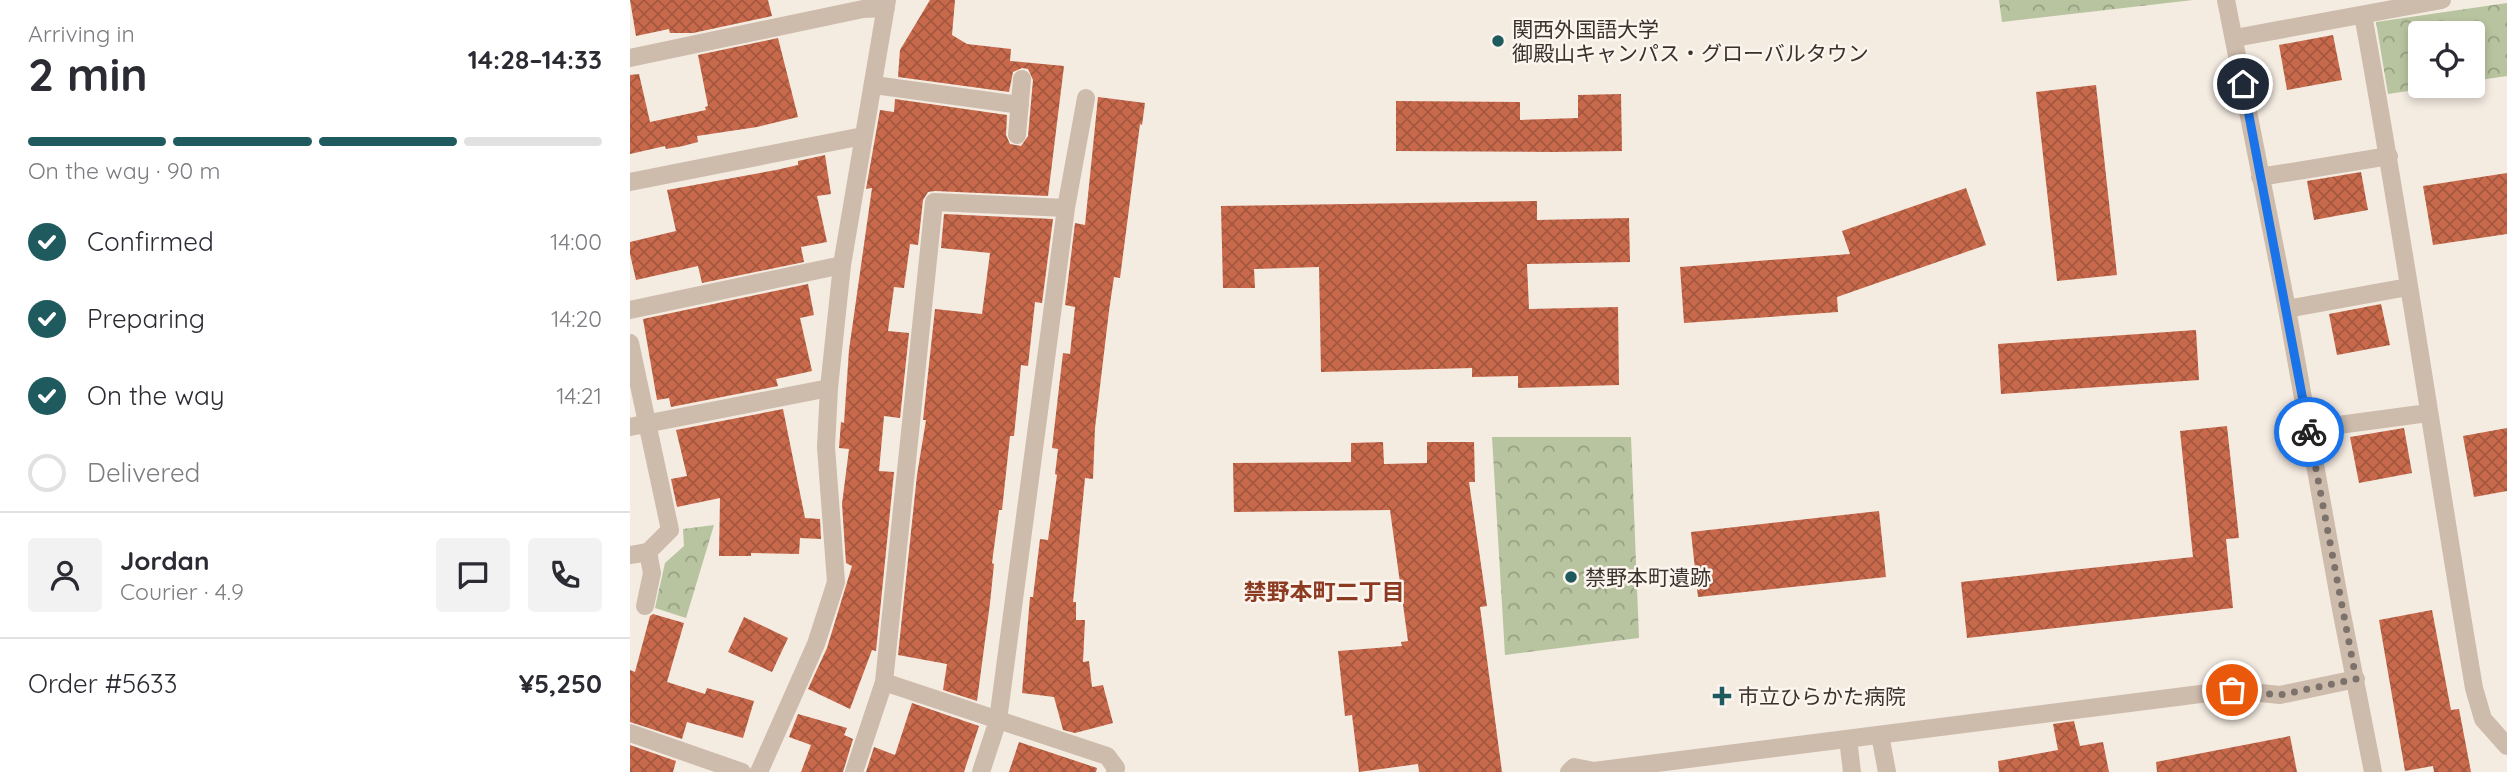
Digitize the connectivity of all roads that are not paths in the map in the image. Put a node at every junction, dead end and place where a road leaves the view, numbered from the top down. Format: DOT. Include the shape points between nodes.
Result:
graph roads {
  1 [pos="2226,0"];
  2 [pos="2442,0"];
  3 [pos="887,4"];
  4 [pos="2363,15"];
  5 [pos="2235,38"];
  6 [pos="630,58"];
  7 [pos="1022,79"];
  8 [pos="874,85"];
  9 [pos="1086,98"];
  10 [pos="1020,105"];
  11 [pos="1017,135"];
  12 [pos="863,136"];
  13 [pos="2389,156"];
  14 [pos="2260,177"];
  15 [pos="630,182"];
  16 [pos="1066,208"];
  17 [pos="842,265"];
  18 [pos="2408,287"];
  19 [pos="2287,309"];
  20 [pos="630,310"];
  21 [pos="630,343"];
  22 [pos="829,388"];
  23 [pos="2428,413"];
  24 [pos="639,426"];
  25 [pos="2309,429"];
  26 [pos="639,554"];
  27 [pos="645,606"];
  28 [pos="2356,679"];
  29 [pos="884,682"];
  30 [pos="998,720"];
  31 [pos="630,733"];
  32 [pos="1881,735"];
  33 [pos="1848,739"];
  34 [pos="2507,746"];
  35 [pos="742,772"];
  36 [pos="760,772"];
  37 [pos="854,772"];
  38 [pos="981,772"];
  39 [pos="1115,772"];
  40 [pos="1569,772"];
  41 [pos="1852,772"];
  42 [pos="1887,772"];
  43 [pos="2373,772"];
  1 -- 5 [label="street"];
  2 -- 4 [label="street"];
  3 -- 6 [label="street"];
  3 -- 8 [label="street"];
  4 -- 5 [label="street"];
  4 -- 13 [label="street"];
  5 -- 14 [label="street"];
  7 -- 10 [label="street"];
  8 -- 10 [label="street"];
  8 -- 12 [label="street"];
  9 -- 16 [label="street"];
  10 -- 11 [label="street"];
  12 -- 15 [label="street"];
  12 -- 17 [label="street"];
  13 -- 14 [label="street"];
  13 -- 18 [label="street"];
  14 -- 19 [label="street"];
  16 -- 29 [label="street" via="934,202"];
  16 -- 30 [label="street"];
  17 -- 20 [label="street"];
  17 -- 22 [label="street"];
  18 -- 19 [label="street"];
  18 -- 23 [label="street"];
  19 -- 25 [label="street"];
  21 -- 24 [label="street"];
  22 -- 24 [label="street"];
  22 -- 36 [label="street" via="826,447 836,582 816,645"];
  23 -- 25 [label="street"];
  23 -- 34 [label="street" via="2474,688 2483,719"];
  24 -- 26 [label="street" via="670,530"];
  25 -- 28 [label="street"];
  26 -- 27 [label="street" via="652,573"];
  28 -- 32 [label="street" via="2280,695 2232,690"];
  28 -- 43 [label="street"];
  29 -- 30 [label="street"];
  29 -- 37 [label="street"];
  30 -- 38 [label="street"];
  30 -- 39 [label="street" via="1107,756"];
  31 -- 35 [label="street"];
  32 -- 33 [label="street"];
  32 -- 42 [label="street"];
  33 -- 40 [label="street" via="1594,771 1574,767"];
  33 -- 41 [label="street"];
}
